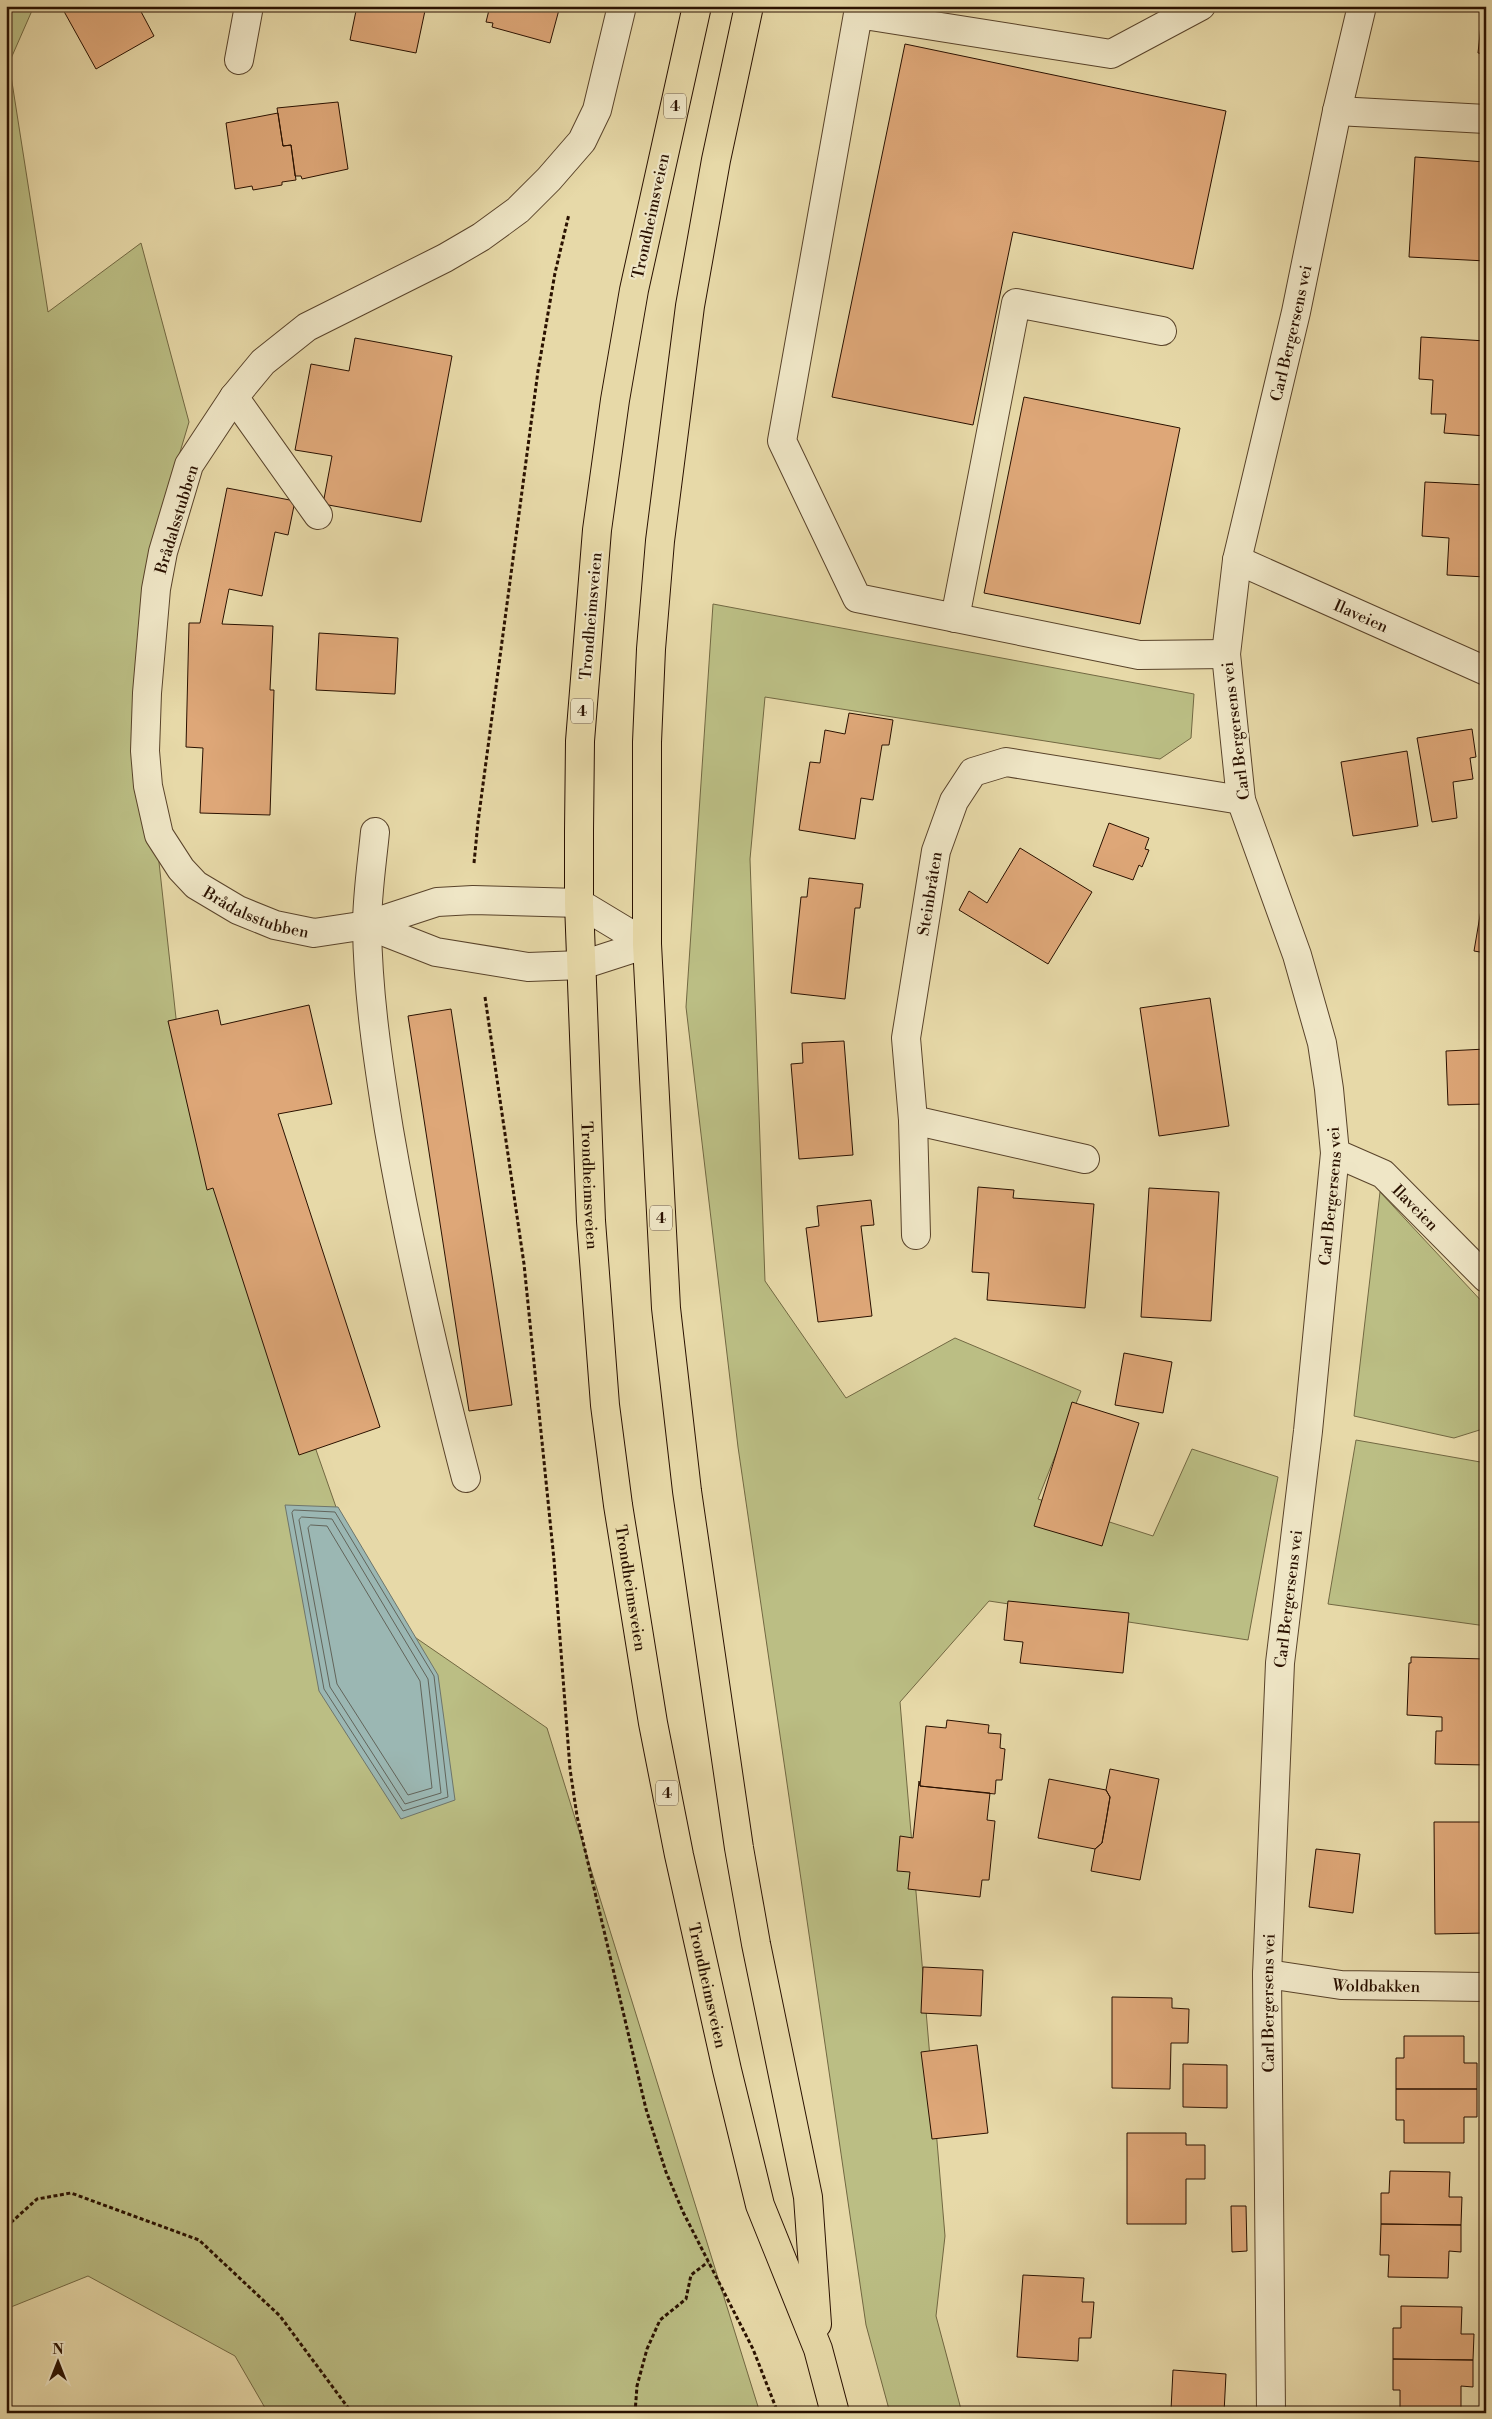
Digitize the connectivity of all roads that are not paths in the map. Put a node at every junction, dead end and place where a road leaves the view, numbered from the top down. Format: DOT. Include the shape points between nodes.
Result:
graph roads {
  1 [pos="249,6"];
  2 [pos="622,6"];
  3 [pos="697,6"];
  4 [pos="749,6"];
  5 [pos="1201,6"];
  6 [pos="1362,6"];
  7 [pos="239,60"];
  8 [pos="1337,111"];
  9 [pos="1486,119"];
  10 [pos="1162,331"];
  11 [pos="234,398"];
  12 [pos="318,515"];
  13 [pos="1237,560"];
  14 [pos="955,618"];
  15 [pos="1226,654"];
  16 [pos="1486,671"];
  17 [pos="1241,800"];
  18 [pos="375,832"];
  19 [pos="579,902"];
  20 [pos="367,925"];
  21 [pos="647,944"];
  22 [pos="582,965"];
  23 [pos="913,1120"];
  24 [pos="1334,1153"];
  25 [pos="1085,1159"];
  26 [pos="916,1235"];
  27 [pos="1486,1278"];
  28 [pos="466,1478"];
  29 [pos="1267,1974"];
  30 [pos="1486,1986"];
  31 [pos="818,2349"];
  32 [pos="835,2413"];
  33 [pos="1271,2413"];
  1 -- 7 [label="street"];
  2 -- 11 [label="street, Brådalsstubben" via="597,110 582,141 543,186 518,210 481,237 307,327 263,362"];
  3 -- 19 [label="highway, Trondheimsveien / 4" via="634,290 597,530 580,741"];
  4 -- 21 [label="highway, Trondheimsveien / 4" via="716,160 690,306 660,541 647,742"];
  5 -- 14 [label="street" via="1111,54 858,14 782,441 857,598"];
  6 -- 8 [label="street, Carl Bergersens vei"];
  8 -- 9 [label="street"];
  8 -- 13 [label="street, Carl Bergersens vei" via="1296,312"];
  10 -- 14 [label="street" via="1016,304"];
  11 -- 12 [label="street"];
  11 -- 20 [label="street, Brådalsstubben" via="189,465 162,552 155,598 145,751 154,817 159,835 181,869 196,885 238,910 275,924 314,933"];
  13 -- 15 [label="street, Carl Bergersens vei"];
  13 -- 16 [label="street, Ilaveien"];
  14 -- 15 [label="street" via="1139,655"];
  15 -- 17 [label="street, Carl Bergersens vei"];
  17 -- 23 [label="street, Steinbråten" via="1006,762 973,772 954,801 936,851 906,1038"];
  17 -- 24 [label="street, Carl Bergersens vei" via="1297,955 1322,1043"];
  18 -- 20 [label="street"];
  19 -- 20 [label="street, Brådalsstubben" via="437,902"];
  19 -- 21 [label="street"];
  19 -- 22 [label="highway, Trondheimsveien / 4"];
  20 -- 22 [label="street, Brådalsstubben" via="436,952 528,967"];
  20 -- 28 [label="street" via="371,1004 399,1189"];
  21 -- 22 [label="street, Brådalsstubben"];
  21 -- 31 [label="highway, Trondheimsveien / 4" via="666,1308 687,1491 741,1858 808,2197"];
  22 -- 31 [label="highway, Trondheimsveien / 4" via="591,1221 605,1405 653,1723 702,1962 760,2205"];
  23 -- 25 [label="street"];
  23 -- 26 [label="street, Steinbråten"];
  24 -- 27 [label="street, Ilaveien" via="1383,1174"];
  24 -- 29 [label="street, Carl Bergersens vei" via="1308,1431 1280,1663"];
  29 -- 30 [label="street, Woldbakken" via="1341,1984"];
  29 -- 33 [label="street, Carl Bergersens vei"];
  31 -- 32 [label="highway, Trondheimsveien / 4"];
}
